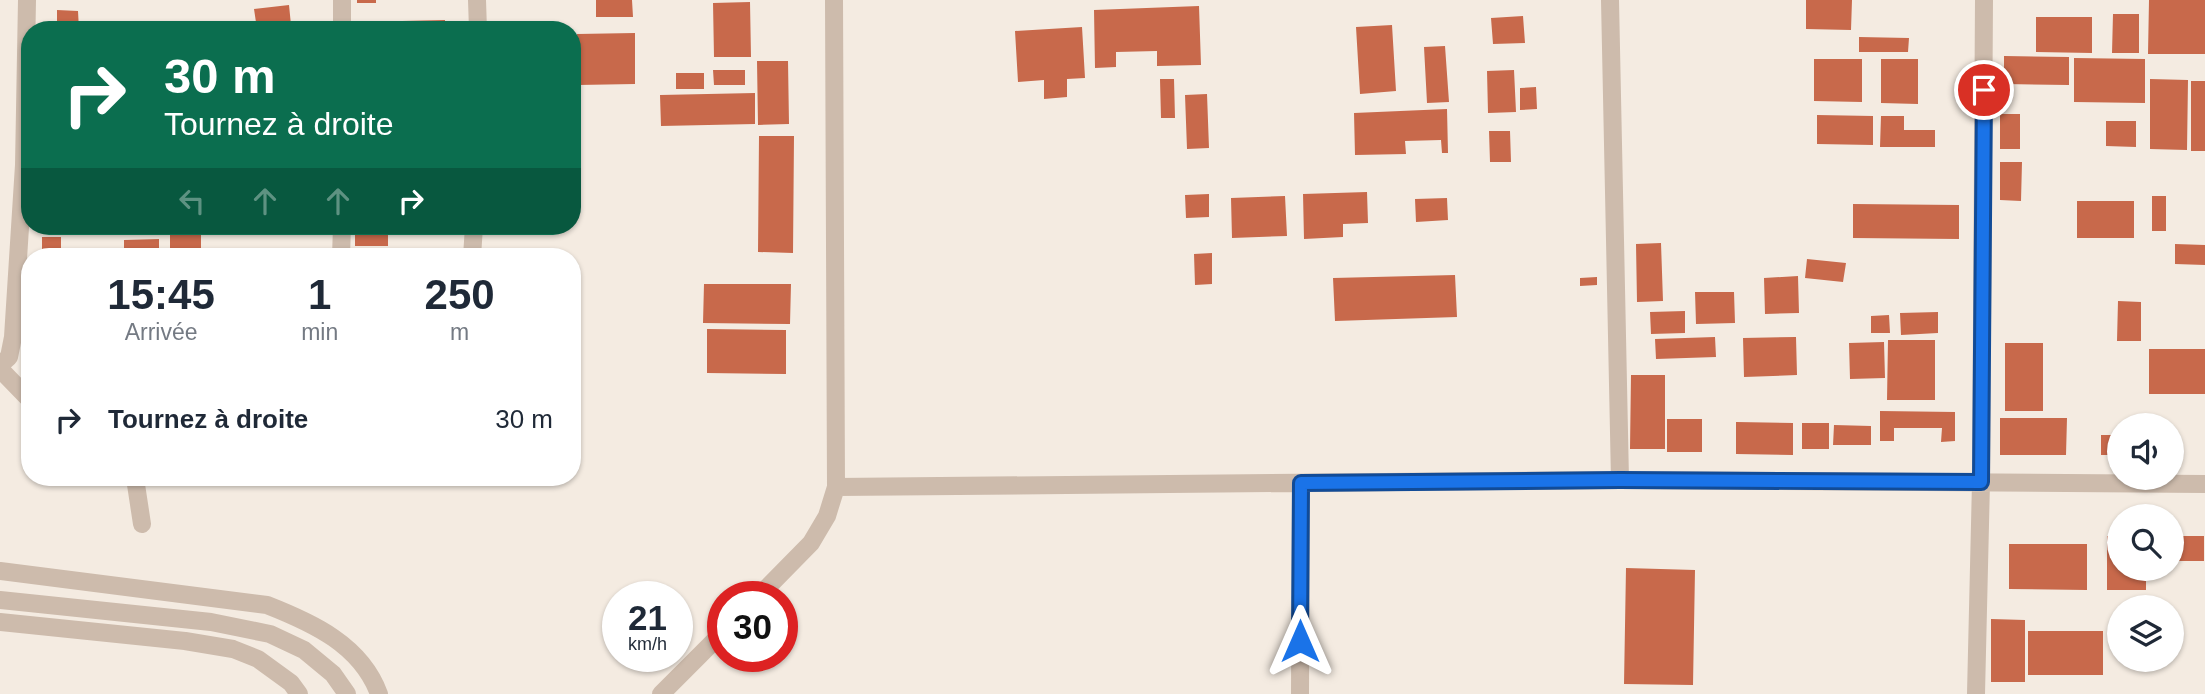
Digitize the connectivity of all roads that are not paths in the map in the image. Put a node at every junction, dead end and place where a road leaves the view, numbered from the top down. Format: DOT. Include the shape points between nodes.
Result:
graph roads {
  1 [pos="27,0"];
  2 [pos="342,0"];
  3 [pos="477,0"];
  4 [pos="834,0"];
  5 [pos="1610,0"];
  6 [pos="1984,0"];
  7 [pos="26,21"];
  8 [pos="342,21"];
  9 [pos="478,21"];
  10 [pos="21,200"];
  11 [pos="0,367"];
  12 [pos="21,390"];
  13 [pos="1620,480"];
  14 [pos="1981,482"];
  15 [pos="1301,483"];
  16 [pos="2205,484"];
  17 [pos="136,486"];
  18 [pos="836,487"];
  19 [pos="142,524"];
  20 [pos="0,571"];
  21 [pos="774,581"];
  22 [pos="0,600"];
  23 [pos="0,622"];
  24 [pos="707,648"];
  25 [pos="299,694"];
  26 [pos="348,694"];
  27 [pos="379,694"];
  28 [pos="661,694"];
  29 [pos="1300,694"];
  30 [pos="1976,694"];
  1 -- 7 [label="street"];
  2 -- 8 [label="street"];
  3 -- 9 [label="street"];
  4 -- 18 [label="street"];
  5 -- 13 [label="street"];
  6 -- 14 [label="street"];
  10 -- 11 [label="street" via="13,337 9,357"];
  11 -- 12 [label="street"];
  13 -- 14 [label="street"];
  13 -- 15 [label="street"];
  14 -- 16 [label="street"];
  14 -- 30 [label="street"];
  15 -- 18 [label="street"];
  15 -- 29 [label="street"];
  17 -- 19 [label="street"];
  18 -- 21 [label="street" via="827,516 811,543"];
  20 -- 27 [label="street" via="267,605 299,617 349,648"];
  22 -- 26 [label="street" via="211,622 270,634 304,650 333,674"];
  23 -- 25 [label="street" via="233,649 258,659"];
  24 -- 28 [label="street"];
}
